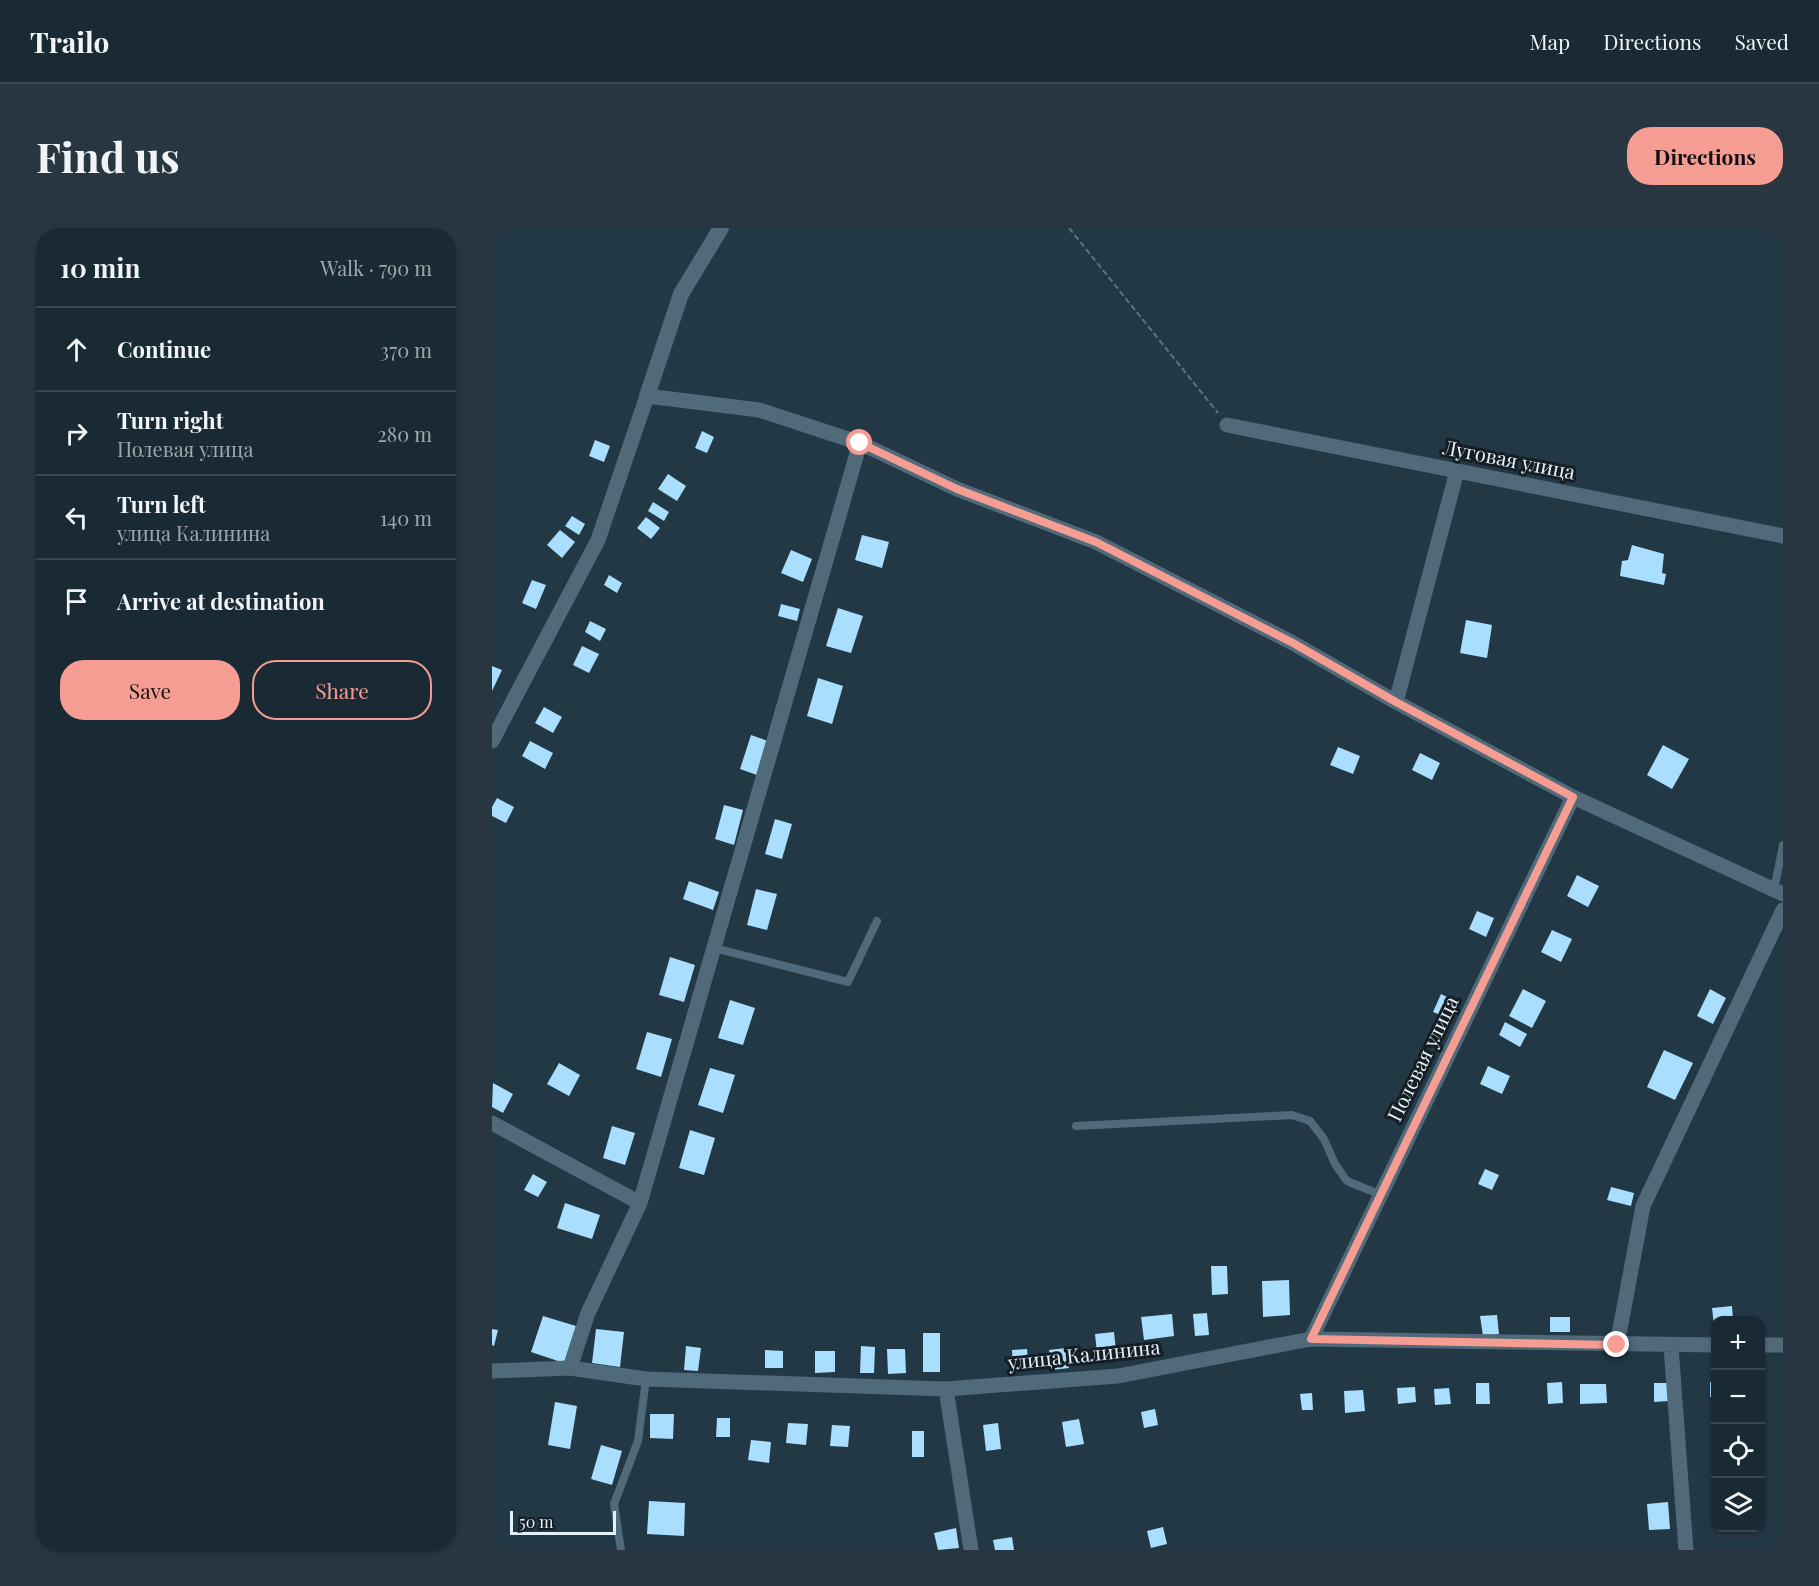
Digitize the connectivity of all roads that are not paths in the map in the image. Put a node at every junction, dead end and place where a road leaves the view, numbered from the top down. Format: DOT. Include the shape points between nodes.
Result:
graph roads {
  1 [pos="721,228"];
  2 [pos="647,396"];
  3 [pos="1227,425"];
  4 [pos="860,443"];
  5 [pos="1457,471"];
  6 [pos="1783,536"];
  7 [pos="1396,702"];
  8 [pos="492,741"];
  9 [pos="1573,797"];
  10 [pos="1783,845"];
  11 [pos="1778,892"];
  12 [pos="1783,910"];
  13 [pos="877,921"];
  14 [pos="714,948"];
  15 [pos="492,1123"];
  16 [pos="1076,1126"];
  17 [pos="1381,1195"];
  18 [pos="640,1203"];
  19 [pos="1311,1339"];
  20 [pos="1617,1345"];
  21 [pos="1711,1345"];
  22 [pos="1765,1345"];
  23 [pos="1783,1345"];
  24 [pos="1671,1346"];
  25 [pos="570,1368"];
  26 [pos="492,1371"];
  27 [pos="646,1379"];
  28 [pos="946,1389"];
  29 [pos="621,1550"];
  30 [pos="971,1550"];
  31 [pos="1686,1550"];
  1 -- 2 [label="street" via="681,294"];
  2 -- 4 [label="street" via="759,410"];
  2 -- 8 [label="street" via="598,540"];
  3 -- 5 [label="street, Луговая улица"];
  4 -- 7 [label="street" via="957,489 1096,542 1293,643"];
  4 -- 14 [label="street"];
  5 -- 6 [label="street, Луговая улица"];
  5 -- 7 [label="street"];
  7 -- 9 [label="street"];
  9 -- 11 [label="street"];
  9 -- 17 [label="street, Полевая улица"];
  10 -- 11 [label="lane"];
  12 -- 20 [label="street" via="1643,1206"];
  13 -- 14 [label="lane" via="848,982"];
  14 -- 18 [label="street"];
  15 -- 18 [label="street"];
  16 -- 17 [label="lane" via="1292,1115 1310,1121 1347,1181"];
  17 -- 19 [label="street, Полевая улица"];
  18 -- 25 [label="street" via="588,1312"];
  19 -- 20 [label="street, улица Калинина"];
  19 -- 28 [label="street, улица Калинина" via="1118,1376"];
  20 -- 24 [label="street, улица Калинина"];
  21 -- 24 [label="street, улица Калинина"];
  22 -- 23 [label="street"];
  24 -- 31 [label="street"];
  25 -- 26 [label="street, улица Калинина"];
  25 -- 27 [label="street, улица Калинина"];
  27 -- 28 [label="street, улица Калинина"];
  27 -- 29 [label="lane" via="638,1441 614,1504"];
  28 -- 30 [label="street"];
}
